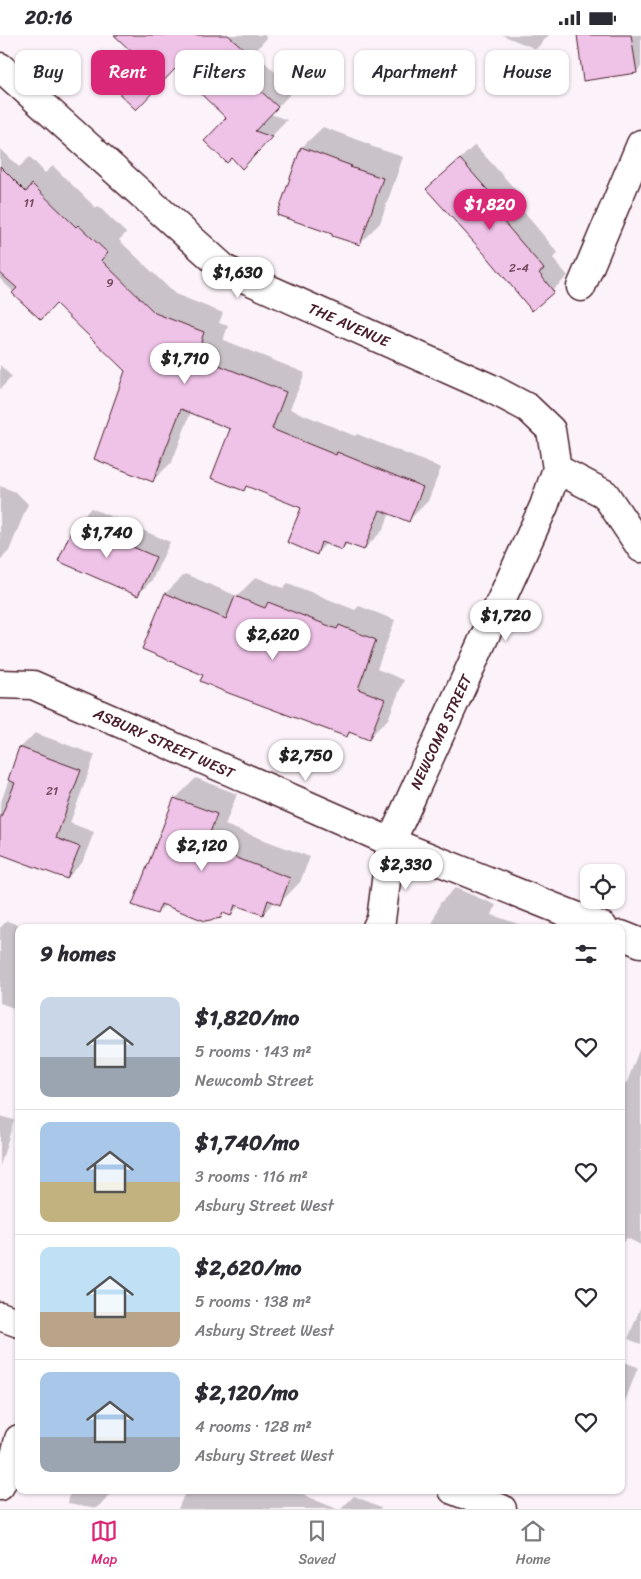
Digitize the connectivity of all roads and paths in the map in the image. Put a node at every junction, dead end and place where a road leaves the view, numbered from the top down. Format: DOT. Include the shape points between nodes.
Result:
graph roads {
  1 [pos="0,67"];
  2 [pos="641,144"];
  3 [pos="581,287"];
  4 [pos="551,430"];
  5 [pos="557,469"];
  6 [pos="641,548"];
  7 [pos="0,684"];
  8 [pos="391,843"];
  9 [pos="379,924"];
  10 [pos="595,924"];
  11 [pos="625,937"];
  12 [pos="641,943"];
  13 [pos="0,1316"];
  14 [pos="15,1322"];
  15 [pos="15,1456"];
  16 [pos="0,1486"];
  17 [pos="463,1494"];
  18 [pos="502,1509"];
  1 -- 4 [label="street, THE AVENUE" via="226,270 528,407"];
  2 -- 3 [label="street"];
  4 -- 5 [label="street, NEWCOMB STREET"];
  5 -- 6 [label="street" via="604,494"];
  5 -- 8 [label="street, NEWCOMB STREET" via="544,506"];
  7 -- 8 [label="street, ASBURY STREET WEST" via="33,685"];
  8 -- 9 [label="street, NEWCOMB STREET"];
  8 -- 10 [label="street, ASBURY STREET WEST"];
  11 -- 12 [label="street"];
  13 -- 14 [label="street"];
  15 -- 16 [label="street"];
  17 -- 18 [label="street"];
}
